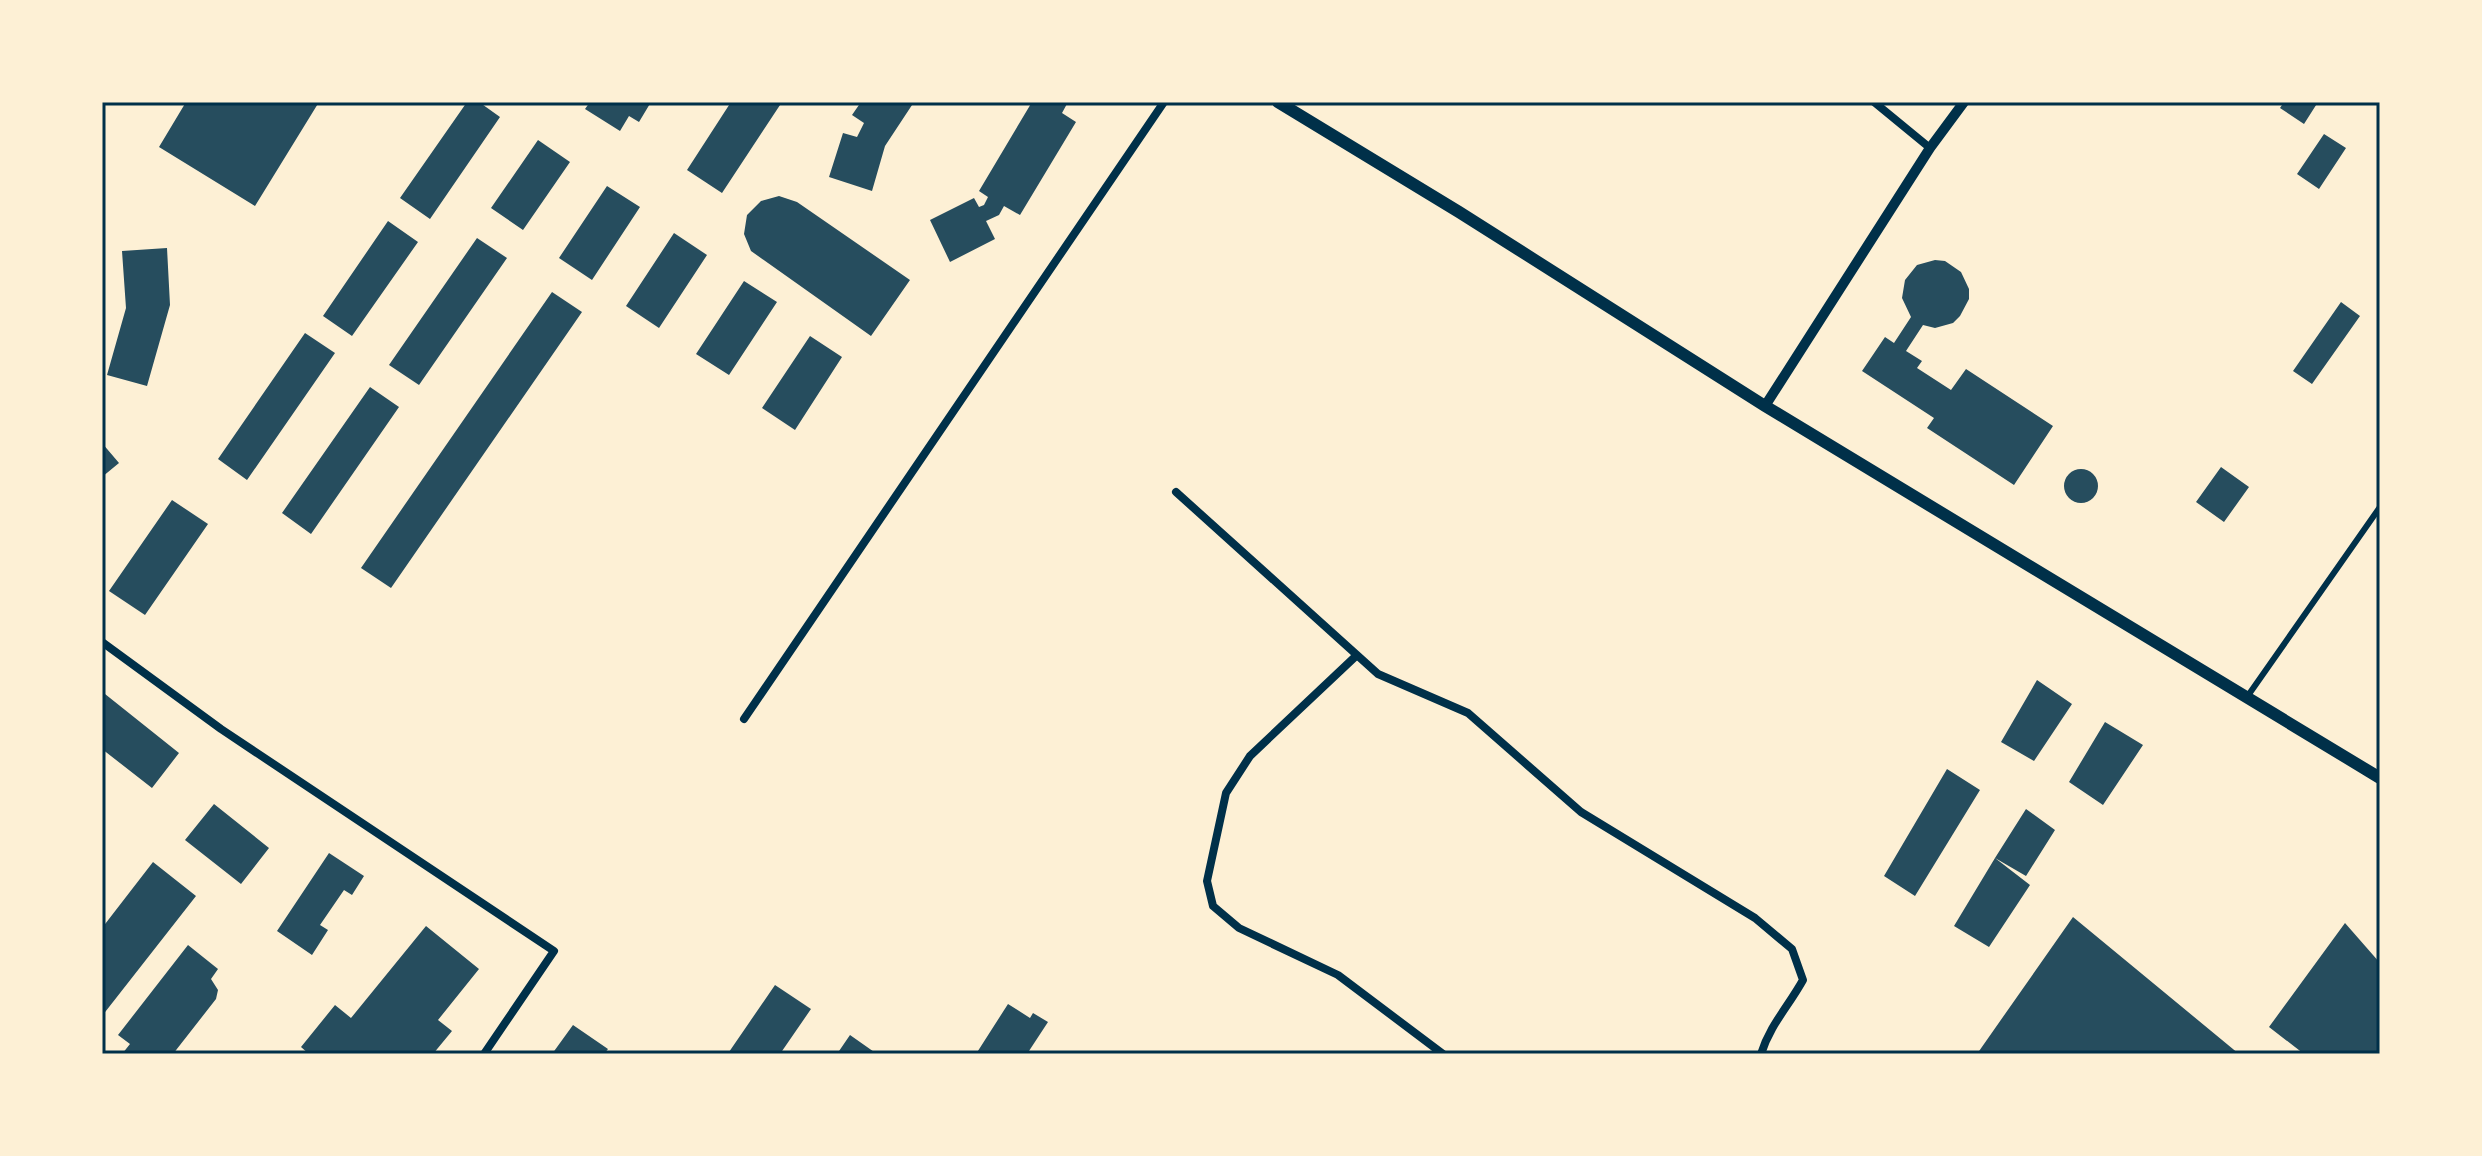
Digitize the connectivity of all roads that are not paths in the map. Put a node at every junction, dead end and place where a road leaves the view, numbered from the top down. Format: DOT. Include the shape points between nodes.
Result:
graph roads {
  1 [pos="1164,102"];
  2 [pos="1278,102"];
  3 [pos="1874,102"];
  4 [pos="1964,102"];
  5 [pos="1930,148"];
  6 [pos="1765,406"];
  7 [pos="1176,492"];
  8 [pos="2380,507"];
  9 [pos="102,642"];
  10 [pos="1357,655"];
  11 [pos="2247,697"];
  12 [pos="744,719"];
  13 [pos="2380,778"];
  14 [pos="484,1054"];
  15 [pos="1443,1054"];
  16 [pos="1761,1054"];
  1 -- 12 [label="street"];
  2 -- 6 [label="main road"];
  3 -- 5 [label="street"];
  4 -- 5 [label="street"];
  5 -- 6 [label="street"];
  6 -- 11 [label="main road"];
  7 -- 10 [label="street"];
  8 -- 11 [label="street"];
  9 -- 14 [label="street" via="200,715 554,951"];
  10 -- 15 [label="street" via="1250,756 1226,793 1207,881 1213,906 1239,928 1338,975"];
  10 -- 16 [label="street" via="1378,674 1468,713 1581,812 1755,918 1792,949 1803,980 1768,1032"];
  11 -- 13 [label="main road"];
}
